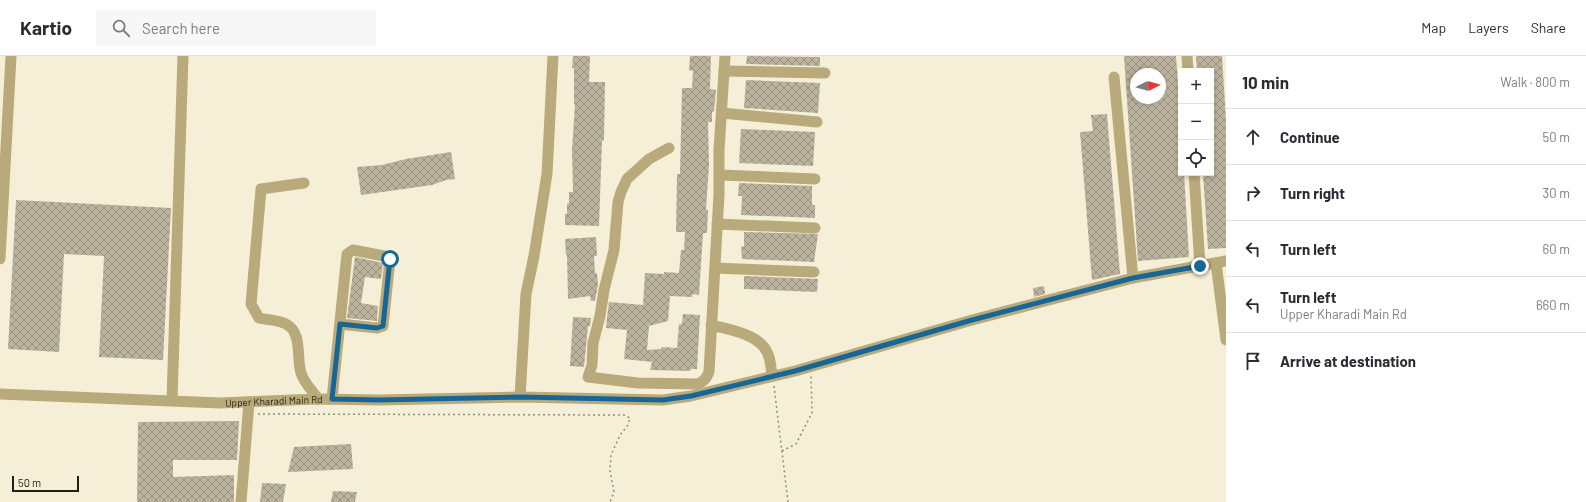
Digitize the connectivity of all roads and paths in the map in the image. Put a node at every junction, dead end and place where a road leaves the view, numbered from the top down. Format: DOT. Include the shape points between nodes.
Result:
graph roads {
  1 [pos="11,56"];
  2 [pos="183,56"];
  3 [pos="553,56"];
  4 [pos="726,56"];
  5 [pos="1187,56"];
  6 [pos="1188,68"];
  7 [pos="724,71"];
  8 [pos="825,73"];
  9 [pos="1114,77"];
  10 [pos="722,113"];
  11 [pos="817,122"];
  12 [pos="669,148"];
  13 [pos="720,175"];
  14 [pos="1194,176"];
  15 [pos="815,179"];
  16 [pos="304,184"];
  17 [pos="717,224"];
  18 [pos="815,228"];
  19 [pos="0,259"];
  20 [pos="1221,262"];
  21 [pos="1200,266"];
  22 [pos="715,268"];
  23 [pos="814,272"];
  24 [pos="1133,278"];
  25 [pos="340,324"];
  26 [pos="711,325"];
  27 [pos="1226,340"];
  28 [pos="811,366"];
  29 [pos="772,376"];
  30 [pos="0,394"];
  31 [pos="520,397"];
  32 [pos="318,398"];
  33 [pos="332,399"];
  34 [pos="172,400"];
  35 [pos="249,402"];
  36 [pos="248,414"];
  37 [pos="782,451"];
  38 [pos="242,502"];
  39 [pos="610,502"];
  40 [pos="788,502"];
  1 -- 19 [label="street"];
  2 -- 34 [label="street"];
  3 -- 31 [label="street" via="547,174 526,294"];
  4 -- 7 [label="street"];
  5 -- 6 [label="street"];
  7 -- 8 [label="street"];
  7 -- 10 [label="street"];
  9 -- 24 [label="street"];
  10 -- 11 [label="street"];
  10 -- 13 [label="street"];
  12 -- 26 [label="street" via="648,159 627,179 621,192 614,250 588,377 638,383 698,384 704,381 709,372"];
  13 -- 15 [label="street"];
  13 -- 17 [label="street"];
  14 -- 21 [label="street"];
  16 -- 32 [label="street" via="261,189 251,304 259,318 286,324 291,328 297,343 300,372"];
  17 -- 18 [label="street"];
  17 -- 22 [label="street"];
  20 -- 21 [label="street, Upper Kharadi Main Rd"];
  20 -- 27 [label="street"];
  21 -- 24 [label="street, Upper Kharadi Main Rd"];
  22 -- 23 [label="street"];
  22 -- 26 [label="street"];
  24 -- 28 [label="street, Upper Kharadi Main Rd"];
  25 -- 25 [label="street" via="347,254 353,250 389,257 383,326 377,328"];
  25 -- 33 [label="street"];
  26 -- 29 [label="street" via="735,330 757,342 766,350"];
  28 -- 29 [label="street, Upper Kharadi Main Rd"];
  28 -- 37 [label="path" via="812,413 796,444"];
  29 -- 31 [label="street, Upper Kharadi Main Rd" via="691,396 663,400"];
  29 -- 37 [label="path"];
  30 -- 34 [label="street, Upper Kharadi Main Rd"];
  31 -- 33 [label="street, Upper Kharadi Main Rd"];
  32 -- 33 [label="street, Upper Kharadi Main Rd"];
  32 -- 35 [label="street, Upper Kharadi Main Rd"];
  34 -- 35 [label="street, Upper Kharadi Main Rd"];
  35 -- 36 [label="street"];
  36 -- 38 [label="street"];
  36 -- 39 [label="path" via="624,415 630,418 628,425 620,435 611,455 610,471 614,492"];
  37 -- 40 [label="path"];
}
